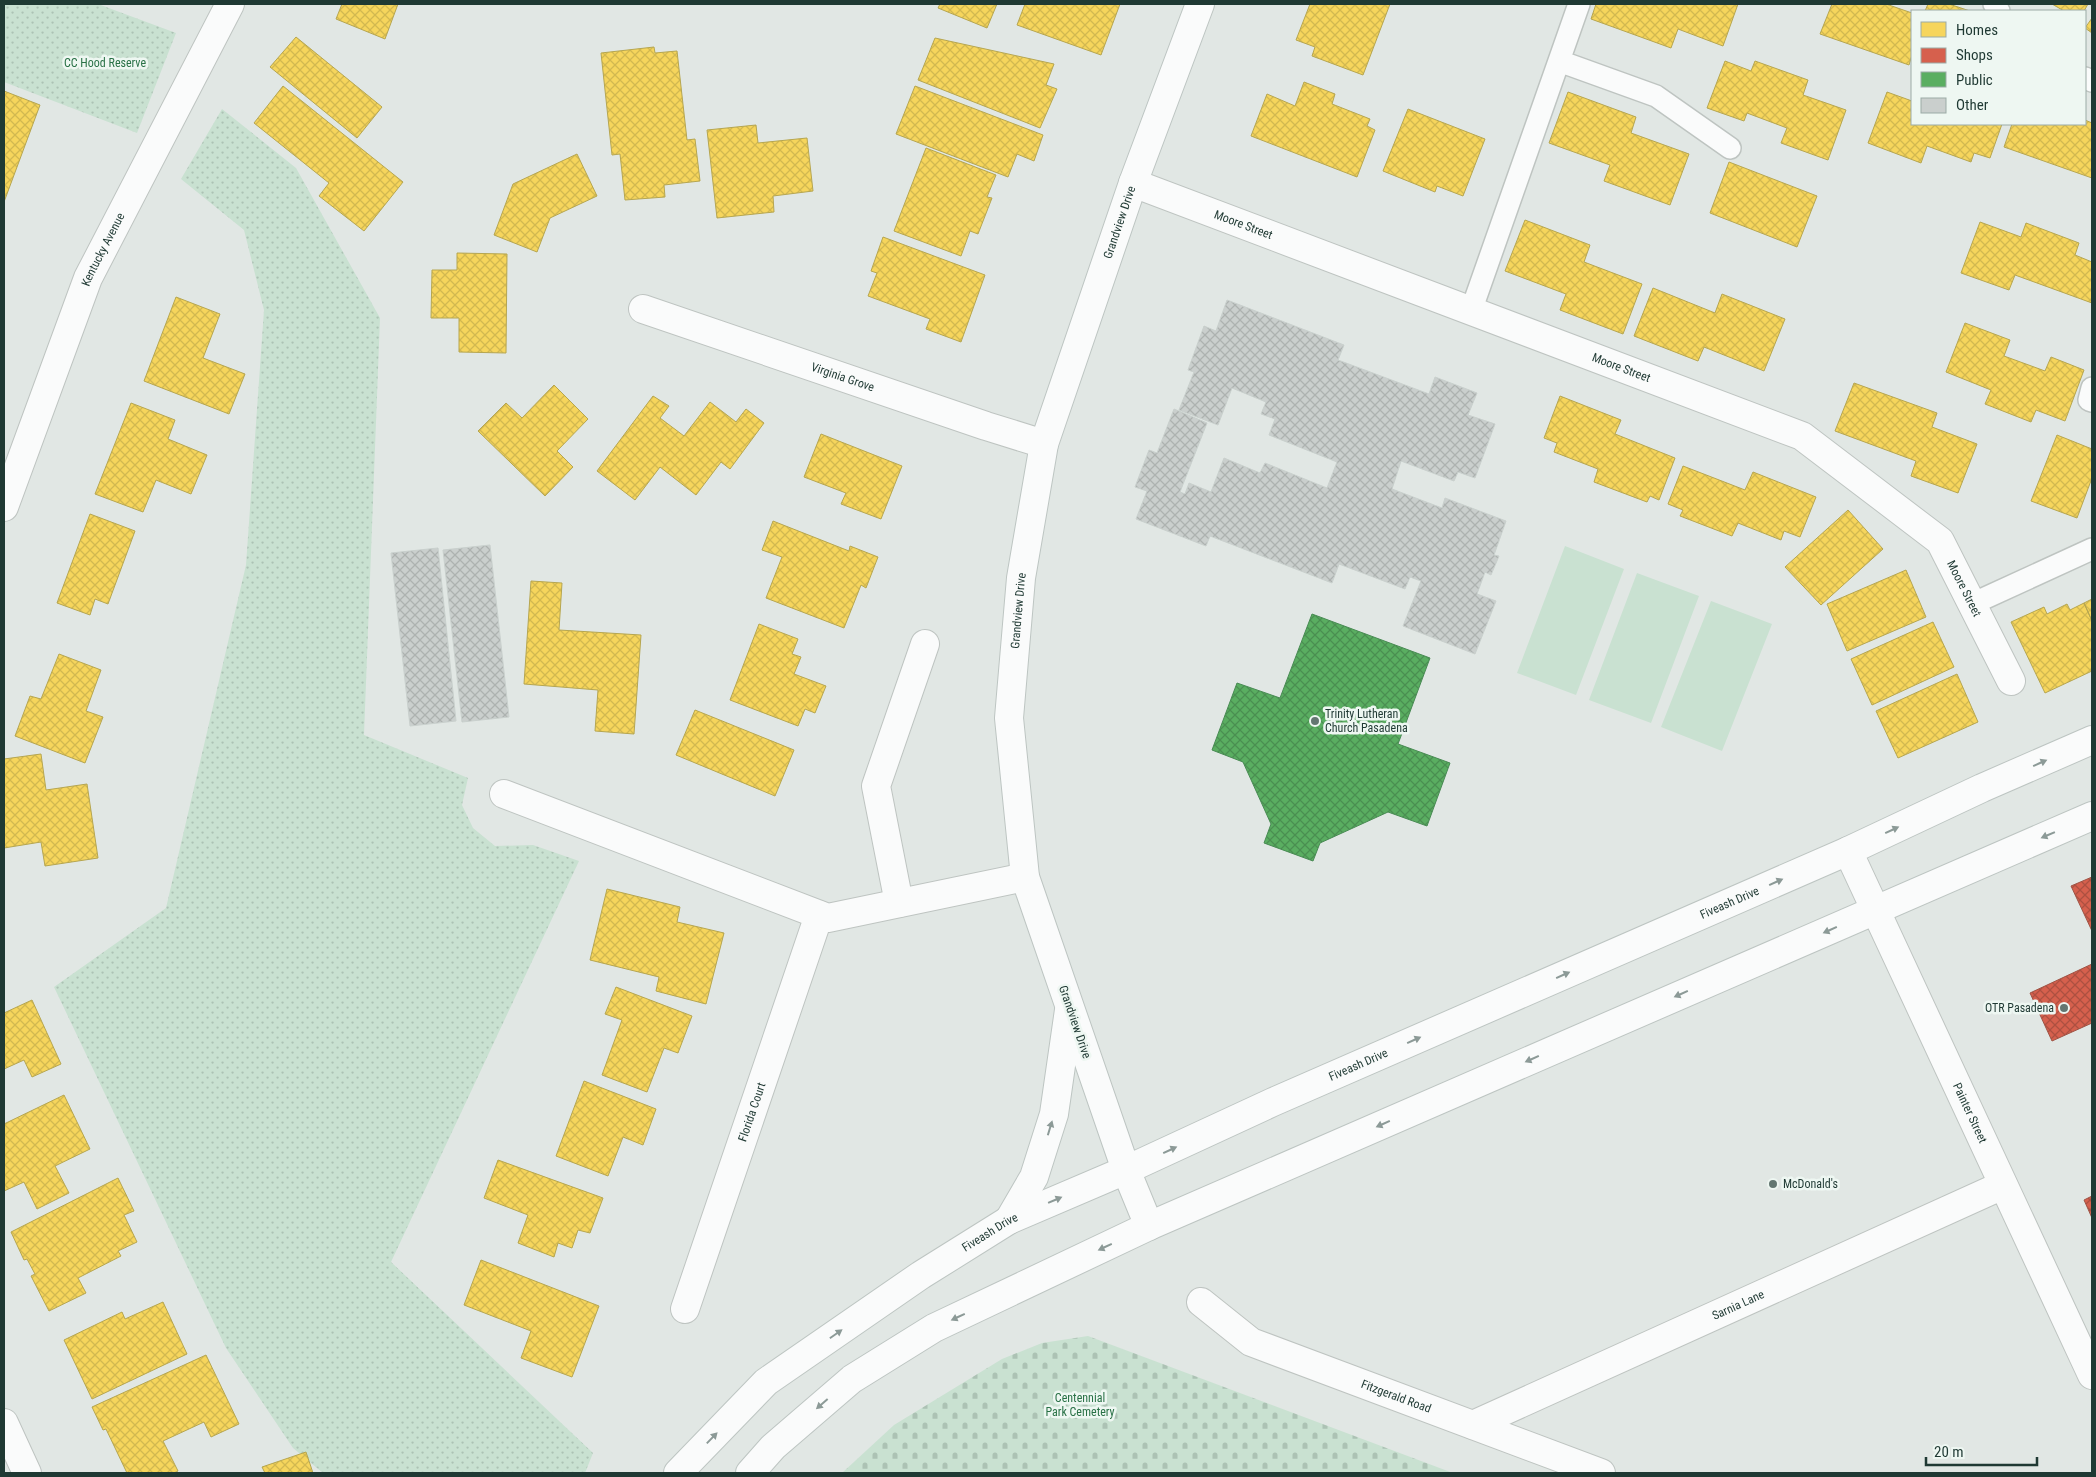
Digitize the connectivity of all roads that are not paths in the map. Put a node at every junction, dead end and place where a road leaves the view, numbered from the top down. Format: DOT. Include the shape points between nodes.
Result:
graph roads {
  1 [pos="230,4"];
  2 [pos="1200,4"];
  3 [pos="1579,4"];
  4 [pos="1558,61"];
  5 [pos="1730,148"];
  6 [pos="1133,183"];
  7 [pos="643,308"];
  8 [pos="1471,311"];
  9 [pos="2092,388"];
  10 [pos="2092,401"];
  11 [pos="1044,444"];
  12 [pos="4,508"];
  13 [pos="2092,548"];
  14 [pos="1972,604"];
  15 [pos="924,644"];
  16 [pos="2011,681"];
  17 [pos="2092,740"];
  18 [pos="504,794"];
  19 [pos="2092,816"];
  20 [pos="1848,851"];
  21 [pos="1025,877"];
  22 [pos="898,903"];
  23 [pos="1874,910"];
  24 [pos="819,914"];
  25 [pos="1070,1006"];
  26 [pos="1126,1170"];
  27 [pos="2003,1185"];
  28 [pos="1008,1220"];
  29 [pos="1149,1226"];
  30 [pos="1201,1302"];
  31 [pos="685,1310"];
  32 [pos="2092,1375"];
  33 [pos="4,1423"];
  34 [pos="1474,1425"];
  35 [pos="27,1473"];
  36 [pos="678,1473"];
  37 [pos="750,1473"];
  38 [pos="1601,1473"];
  1 -- 12 [label="street, Kentucky Avenue" via="88,278"];
  2 -- 6 [label="street, Grandview Drive"];
  3 -- 4 [label="lane"];
  4 -- 5 [label="lane" via="1656,96"];
  4 -- 8 [label="lane"];
  6 -- 8 [label="street, Moore Street"];
  6 -- 11 [label="street, Grandview Drive"];
  7 -- 11 [label="street, Virginia Grove"];
  8 -- 14 [label="street, Moore Street" via="1802,436 1940,541"];
  9 -- 10 [label="lane" via="2089,400"];
  11 -- 21 [label="street, Grandview Drive" via="1020,578 1009,718"];
  13 -- 14 [label="lane"];
  14 -- 16 [label="street, Moore Street"];
  15 -- 22 [label="street" via="876,786"];
  20 -- 17 [label="street, Fiveash Drive, one-way"];
  18 -- 24 [label="street"];
  19 -- 23 [label="street, one-way"];
  20 -- 23 [label="street, Painter Street"];
  26 -- 20 [label="street, Fiveash Drive, one-way" via="1273,1102"];
  21 -- 22 [label="street"];
  21 -- 25 [label="street, Grandview Drive"];
  22 -- 24 [label="street" via="828,918"];
  23 -- 27 [label="street, Painter Street"];
  23 -- 29 [label="street, one-way"];
  24 -- 31 [label="street, Florida Court"];
  25 -- 26 [label="street, Grandview Drive"];
  28 -- 25 [label="street, one-way" via="1034,1177 1054,1114"];
  28 -- 26 [label="street, Fiveash Drive, one-way"];
  26 -- 29 [label="street, Grandview Drive"];
  27 -- 32 [label="street, Painter Street"];
  27 -- 34 [label="street, Sarnia Lane"];
  36 -- 28 [label="street, Fiveash Drive, one-way" via="766,1382 921,1275"];
  29 -- 37 [label="street, one-way" via="934,1328 868,1368 773,1447"];
  30 -- 34 [label="street, Fitzgerald Road" via="1251,1342"];
  33 -- 35 [label="street"];
  34 -- 38 [label="street, Fitzgerald Road"];
}
